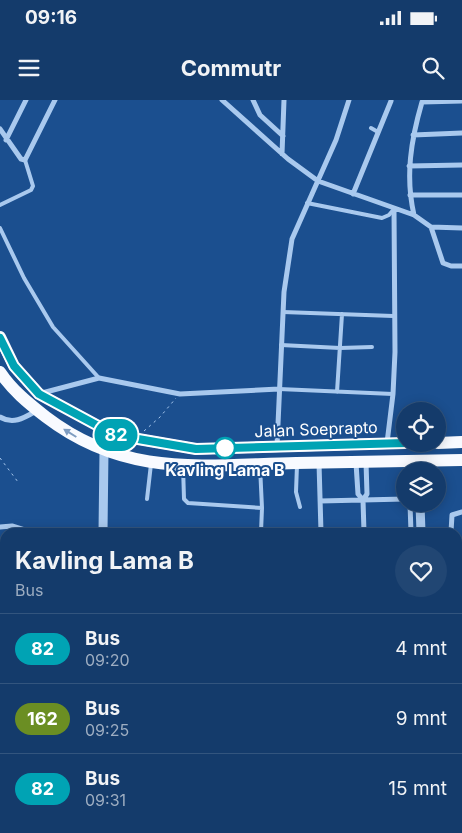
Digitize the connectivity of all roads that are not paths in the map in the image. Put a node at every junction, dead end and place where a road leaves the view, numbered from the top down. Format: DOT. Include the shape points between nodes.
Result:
graph roads {
  1 [pos="26,100"];
  2 [pos="55,100"];
  3 [pos="222,100"];
  4 [pos="253,100"];
  5 [pos="284,100"];
  6 [pos="349,100"];
  7 [pos="456,100"];
  8 [pos="391,101"];
  9 [pos="421,101"];
  10 [pos="462,101"];
  11 [pos="371,128"];
  12 [pos="0,129"];
  13 [pos="378,132"];
  14 [pos="462,133"];
  15 [pos="413,135"];
  16 [pos="283,136"];
  17 [pos="6,140"];
  18 [pos="282,154"];
  19 [pos="25,160"];
  20 [pos="462,165"];
  21 [pos="409,166"];
  22 [pos="318,181"];
  23 [pos="353,194"];
  24 [pos="462,194"];
  25 [pos="410,196"];
  26 [pos="307,203"];
  27 [pos="0,205"];
  28 [pos="394,208"];
  29 [pos="414,214"];
  30 [pos="431,227"];
  31 [pos="0,228"];
  32 [pos="462,228"];
  33 [pos="462,266"];
  34 [pos="282,312"];
  35 [pos="342,314"];
  36 [pos="393,316"];
  37 [pos="0,338"];
  38 [pos="281,344"];
  39 [pos="372,347"];
  40 [pos="340,348"];
  41 [pos="1,375"];
  42 [pos="99,378"];
  43 [pos="279,389"];
  44 [pos="337,392"];
  45 [pos="39,394"];
  46 [pos="393,394"];
  47 [pos="37,410"];
  48 [pos="0,417"];
  49 [pos="462,442"];
  50 [pos="446,443"];
  51 [pos="387,444"];
  52 [pos="396,444"];
  53 [pos="276,447"];
  54 [pos="104,451"];
  55 [pos="462,460"];
  56 [pos="151,462"];
  57 [pos="361,462"];
  58 [pos="443,462"];
  59 [pos="297,463"];
  60 [pos="319,463"];
  61 [pos="260,464"];
  62 [pos="396,464"];
  63 [pos="184,465"];
  64 [pos="396,498"];
  65 [pos="147,499"];
  66 [pos="363,500"];
  67 [pos="320,502"];
  68 [pos="300,507"];
  69 [pos="262,508"];
  70 [pos="410,512"];
  71 [pos="420,512"];
  72 [pos="462,512"];
  73 [pos="0,527"];
  74 [pos="18,528"];
  75 [pos="103,528"];
  76 [pos="261,528"];
  77 [pos="322,528"];
  78 [pos="364,528"];
  79 [pos="411,528"];
  80 [pos="421,528"];
  81 [pos="451,528"];
  1 -- 17 [label="street"];
  2 -- 19 [label="street"];
  3 -- 18 [label="street"];
  4 -- 16 [label="street" via="260,115"];
  5 -- 16 [label="street"];
  6 -- 22 [label="street"];
  7 -- 9 [label="street"];
  7 -- 10 [label="street"];
  8 -- 13 [label="street"];
  9 -- 15 [label="street"];
  11 -- 13 [label="lane"];
  12 -- 17 [label="street"];
  13 -- 23 [label="street"];
  14 -- 15 [label="street"];
  15 -- 21 [label="street"];
  16 -- 18 [label="street"];
  17 -- 19 [label="street"];
  18 -- 22 [label="street"];
  19 -- 27 [label="lane" via="33,186 31,190"];
  20 -- 21 [label="street"];
  21 -- 25 [label="street"];
  22 -- 23 [label="street"];
  22 -- 26 [label="street"];
  23 -- 28 [label="street"];
  24 -- 25 [label="street"];
  25 -- 29 [label="street"];
  26 -- 28 [label="lane" via="382,218"];
  26 -- 34 [label="street" via="292,238"];
  28 -- 29 [label="street"];
  28 -- 36 [label="street"];
  29 -- 30 [label="street"];
  30 -- 32 [label="street"];
  30 -- 33 [label="street" via="443,262"];
  31 -- 42 [label="lane" via="53,327"];
  34 -- 35 [label="lane"];
  34 -- 38 [label="street"];
  35 -- 36 [label="lane"];
  35 -- 40 [label="lane"];
  36 -- 46 [label="street"];
  37 -- 45 [label="highway, Jalan Soeprapto" via="14,366"];
  38 -- 40 [label="lane"];
  38 -- 43 [label="street"];
  39 -- 40 [label="lane"];
  40 -- 44 [label="lane"];
  41 -- 47 [label="highway, Jalan Soeprapto" via="21,398"];
  42 -- 43 [label="street" via="180,394"];
  42 -- 45 [label="street"];
  43 -- 44 [label="lane"];
  43 -- 53 [label="street"];
  44 -- 46 [label="lane"];
  45 -- 53 [label="highway, Jalan Soeprapto" via="95,426 132,440 196,449"];
  46 -- 51 [label="street"];
  47 -- 48 [label="street" via="16,421"];
  54 -- 47 [label="highway, Jalan Soeprapto, one-way" via="76,437"];
  49 -- 50 [label="highway"];
  51 -- 52 [label="highway, Jalan Soeprapto"];
  51 -- 53 [label="highway, Jalan Soeprapto"];
  54 -- 56 [label="highway, Jalan Soeprapto"];
  54 -- 75 [label="street"];
  55 -- 58 [label="highway, Jalan Soeprapto"];
  56 -- 63 [label="highway, Jalan Soeprapto"];
  56 -- 65 [label="lane"];
  57 -- 60 [label="highway, Jalan Soeprapto"];
  57 -- 62 [label="highway, Jalan Soeprapto"];
  57 -- 66 [label="street" via="358,494"];
  57 -- 66 [label="street" via="368,494"];
  59 -- 60 [label="highway, Jalan Soeprapto"];
  59 -- 61 [label="highway, Jalan Soeprapto"];
  59 -- 68 [label="lane" via="296,492"];
  60 -- 67 [label="street"];
  61 -- 63 [label="highway, Jalan Soeprapto"];
  61 -- 69 [label="lane"];
  63 -- 69 [label="lane" via="186,502"];
  64 -- 66 [label="street"];
  66 -- 67 [label="street"];
  66 -- 78 [label="street"];
  67 -- 77 [label="street"];
  69 -- 76 [label="lane"];
  70 -- 79 [label="street"];
  71 -- 80 [label="street"];
  72 -- 81 [label="street" via="452,515"];
  73 -- 74 [label="street"];
}
